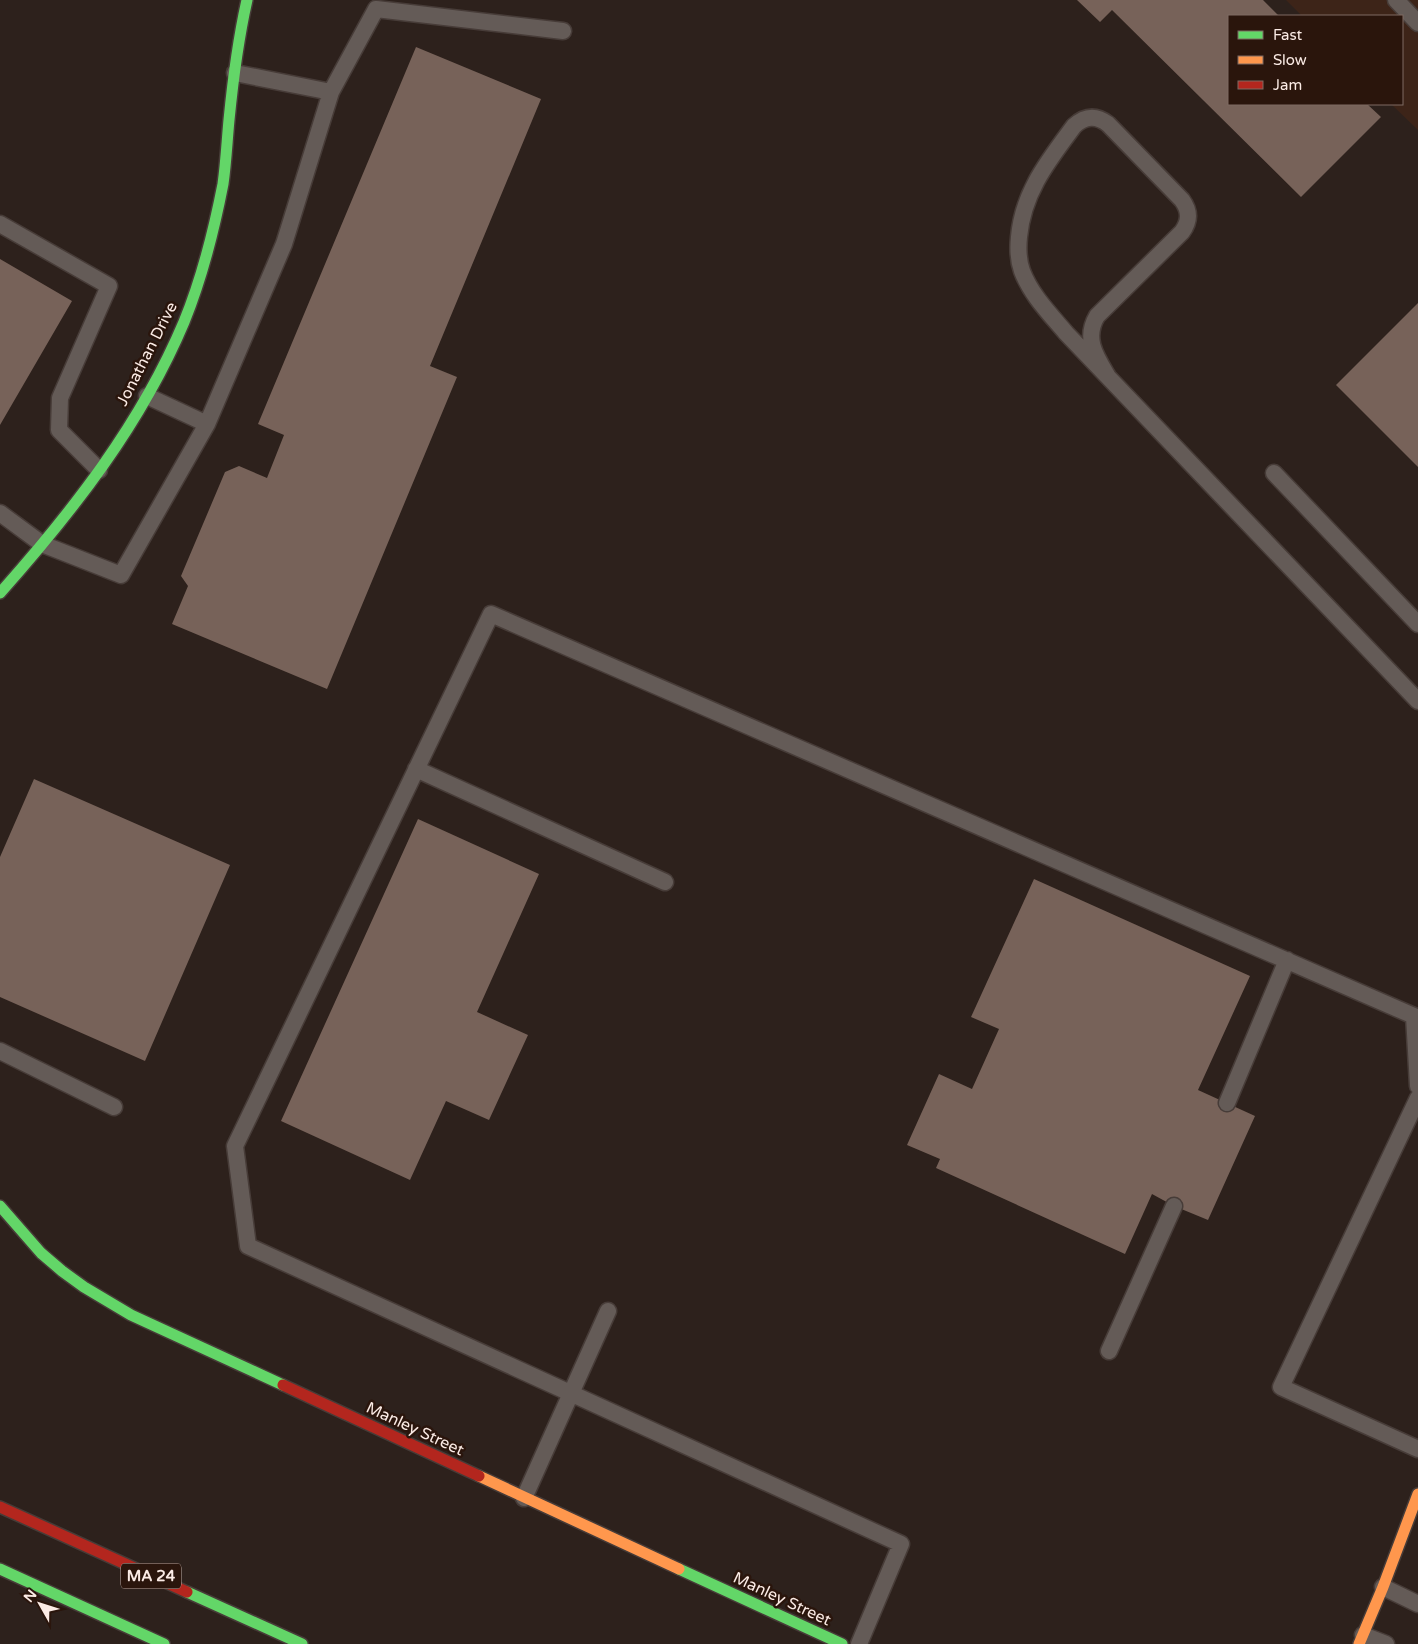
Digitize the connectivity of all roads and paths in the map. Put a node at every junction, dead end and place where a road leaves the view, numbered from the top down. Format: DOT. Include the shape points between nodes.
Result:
graph roads {
  1 [pos="246,0"];
  2 [pos="1396,0"];
  3 [pos="1418,22"];
  4 [pos="563,31"];
  5 [pos="235,73"];
  6 [pos="331,92"];
  7 [pos="0,224"];
  8 [pos="1107,375"];
  9 [pos="147,396"];
  10 [pos="207,424"];
  11 [pos="100,470"];
  12 [pos="1274,472"];
  13 [pos="0,513"];
  14 [pos="42,544"];
  15 [pos="0,592"];
  16 [pos="1418,624"];
  17 [pos="1418,701"];
  18 [pos="416,769"];
  19 [pos="666,882"];
  20 [pos="1287,960"];
  21 [pos="0,1050"];
  22 [pos="1418,1086"];
  23 [pos="1418,1098"];
  24 [pos="1227,1103"];
  25 [pos="114,1107"];
  26 [pos="0,1206"];
  27 [pos="1174,1206"];
  28 [pos="608,1311"];
  29 [pos="1110,1351"];
  30 [pos="571,1393"];
  31 [pos="1418,1449"];
  32 [pos="524,1498"];
  33 [pos="1417,1498"];
  34 [pos="0,1507"];
  35 [pos="0,1569"];
  36 [pos="1383,1587"];
  37 [pos="1418,1604"];
  38 [pos="1361,1639"];
  39 [pos="164,1644"];
  40 [pos="302,1644"];
  41 [pos="842,1644"];
  42 [pos="859,1644"];
  43 [pos="1386,1644"];
  1 -- 5 [label="main road, Jonathan Drive"];
  2 -- 3 [label="lane"];
  4 -- 6 [label="lane" via="376,9"];
  5 -- 6 [label="lane"];
  5 -- 9 [label="main road, Jonathan Drive" via="222,189 202,270 174,344"];
  6 -- 10 [label="lane" via="284,244"];
  7 -- 11 [label="lane" via="109,286 60,398 60,430"];
  8 -- 8 [label="lane" via="1091,344 1094,322 1182,232 1188,212 1182,200 1108,124 1095,117 1074,126 1044,166 1020,220 1018,248 1022,270 1039,301"];
  8 -- 17 [label="lane"];
  9 -- 10 [label="lane"];
  9 -- 11 [label="main road, Jonathan Drive"];
  10 -- 14 [label="lane" via="121,575"];
  11 -- 14 [label="main road, Jonathan Drive"];
  12 -- 16 [label="lane"];
  13 -- 14 [label="lane"];
  14 -- 15 [label="main road, Jonathan Drive"];
  18 -- 19 [label="lane"];
  18 -- 20 [label="lane" via="491,614"];
  18 -- 30 [label="lane" via="235,1146 248,1246"];
  20 -- 22 [label="lane" via="1414,1016"];
  20 -- 24 [label="lane"];
  21 -- 25 [label="lane"];
  23 -- 31 [label="lane" via="1281,1387"];
  26 -- 32 [label="main road, Manley Street" via="49,1260 78,1283 131,1315"];
  27 -- 29 [label="lane"];
  28 -- 30 [label="lane"];
  30 -- 32 [label="lane"];
  30 -- 42 [label="lane" via="901,1544"];
  32 -- 41 [label="main road, Manley Street"];
  33 -- 36 [label="main road"];
  34 -- 40 [label="main road, MA 24"];
  35 -- 39 [label="main road"];
  36 -- 37 [label="lane"];
  36 -- 38 [label="main road"];
  38 -- 43 [label="lane"];
}
